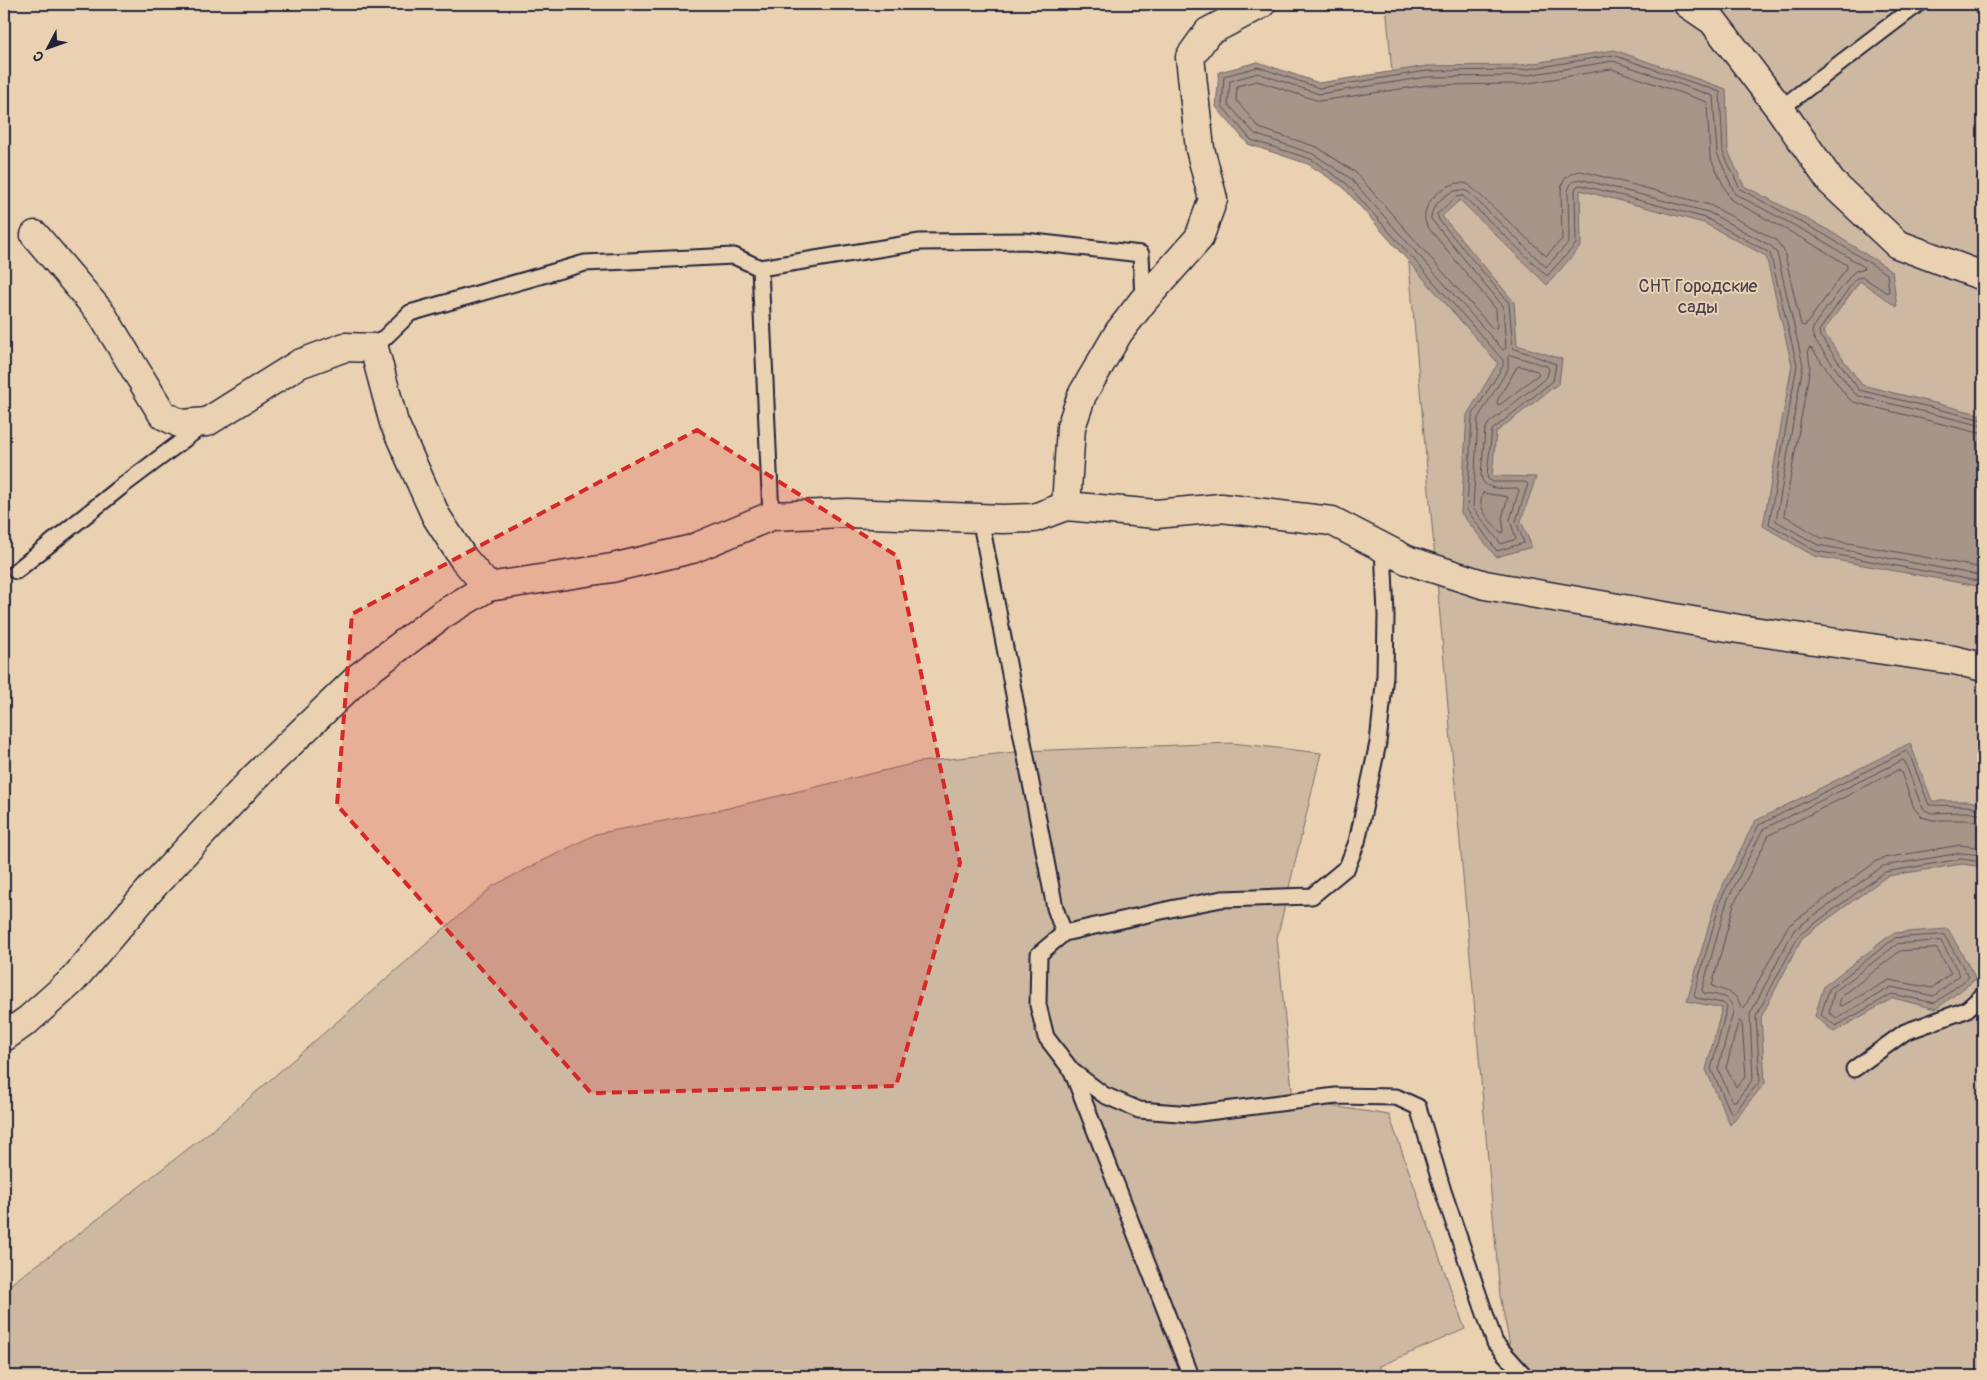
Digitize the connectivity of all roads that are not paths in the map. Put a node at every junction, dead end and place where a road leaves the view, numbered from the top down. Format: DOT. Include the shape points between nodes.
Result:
graph roads {
  1 [pos="1261,4"];
  2 [pos="1688,4"];
  3 [pos="1918,4"];
  4 [pos="1780,109"];
  5 [pos="35,235"];
  6 [pos="760,268"];
  7 [pos="1983,274"];
  8 [pos="1142,300"];
  9 [pos="374,348"];
  10 [pos="207,422"];
  11 [pos="1066,506"];
  12 [pos="772,516"];
  13 [pos="980,518"];
  14 [pos="1383,547"];
  15 [pos="16,571"];
  16 [pos="488,587"];
  17 [pos="1983,667"];
  18 [pos="1064,933"];
  19 [pos="1983,994"];
  20 [pos="4,1036"];
  21 [pos="1854,1069"];
  22 [pos="1072,1071"];
  23 [pos="1191,1376"];
  24 [pos="1525,1376"];
  1 -- 8 [label="street" via="1208,32 1190,57 1200,149 1214,199 1199,238"];
  2 -- 4 [label="street" via="1713,21"];
  3 -- 4 [label="lane"];
  4 -- 7 [label="street" via="1831,182 1897,244"];
  5 -- 10 [label="street" via="101,313 163,415 181,424"];
  6 -- 8 [label="lane" via="920,242 1025,241 1141,254"];
  6 -- 9 [label="lane" via="734,256 585,263 410,313"];
  6 -- 12 [label="lane"];
  8 -- 11 [label="street" via="1082,395 1071,427"];
  9 -- 10 [label="street" via="345,347 299,364"];
  9 -- 16 [label="street" via="394,423 436,516 463,558"];
  10 -- 15 [label="lane"];
  11 -- 13 [label="street" via="1034,518"];
  11 -- 14 [label="street" via="1156,514 1221,508 1332,521"];
  12 -- 13 [label="street" via="848,513"];
  12 -- 16 [label="street" via="692,549 612,568"];
  13 -- 18 [label="lane" via="1055,908"];
  14 -- 17 [label="street" via="1408,560 1485,585"];
  14 -- 18 [label="lane" via="1386,615 1378,743 1357,842 1347,867 1312,896 1222,899"];
  16 -- 20 [label="street" via="443,614 359,677 247,785 155,884 72,981 28,1020"];
  18 -- 22 [label="lane" via="1039,954 1038,1005 1046,1037"];
  19 -- 21 [label="lane" via="1966,1010 1905,1032"];
  22 -- 23 [label="lane"];
  22 -- 24 [label="lane" via="1104,1095 1139,1110 1192,1114 1336,1096 1396,1098 1418,1107 1495,1343"];
}
